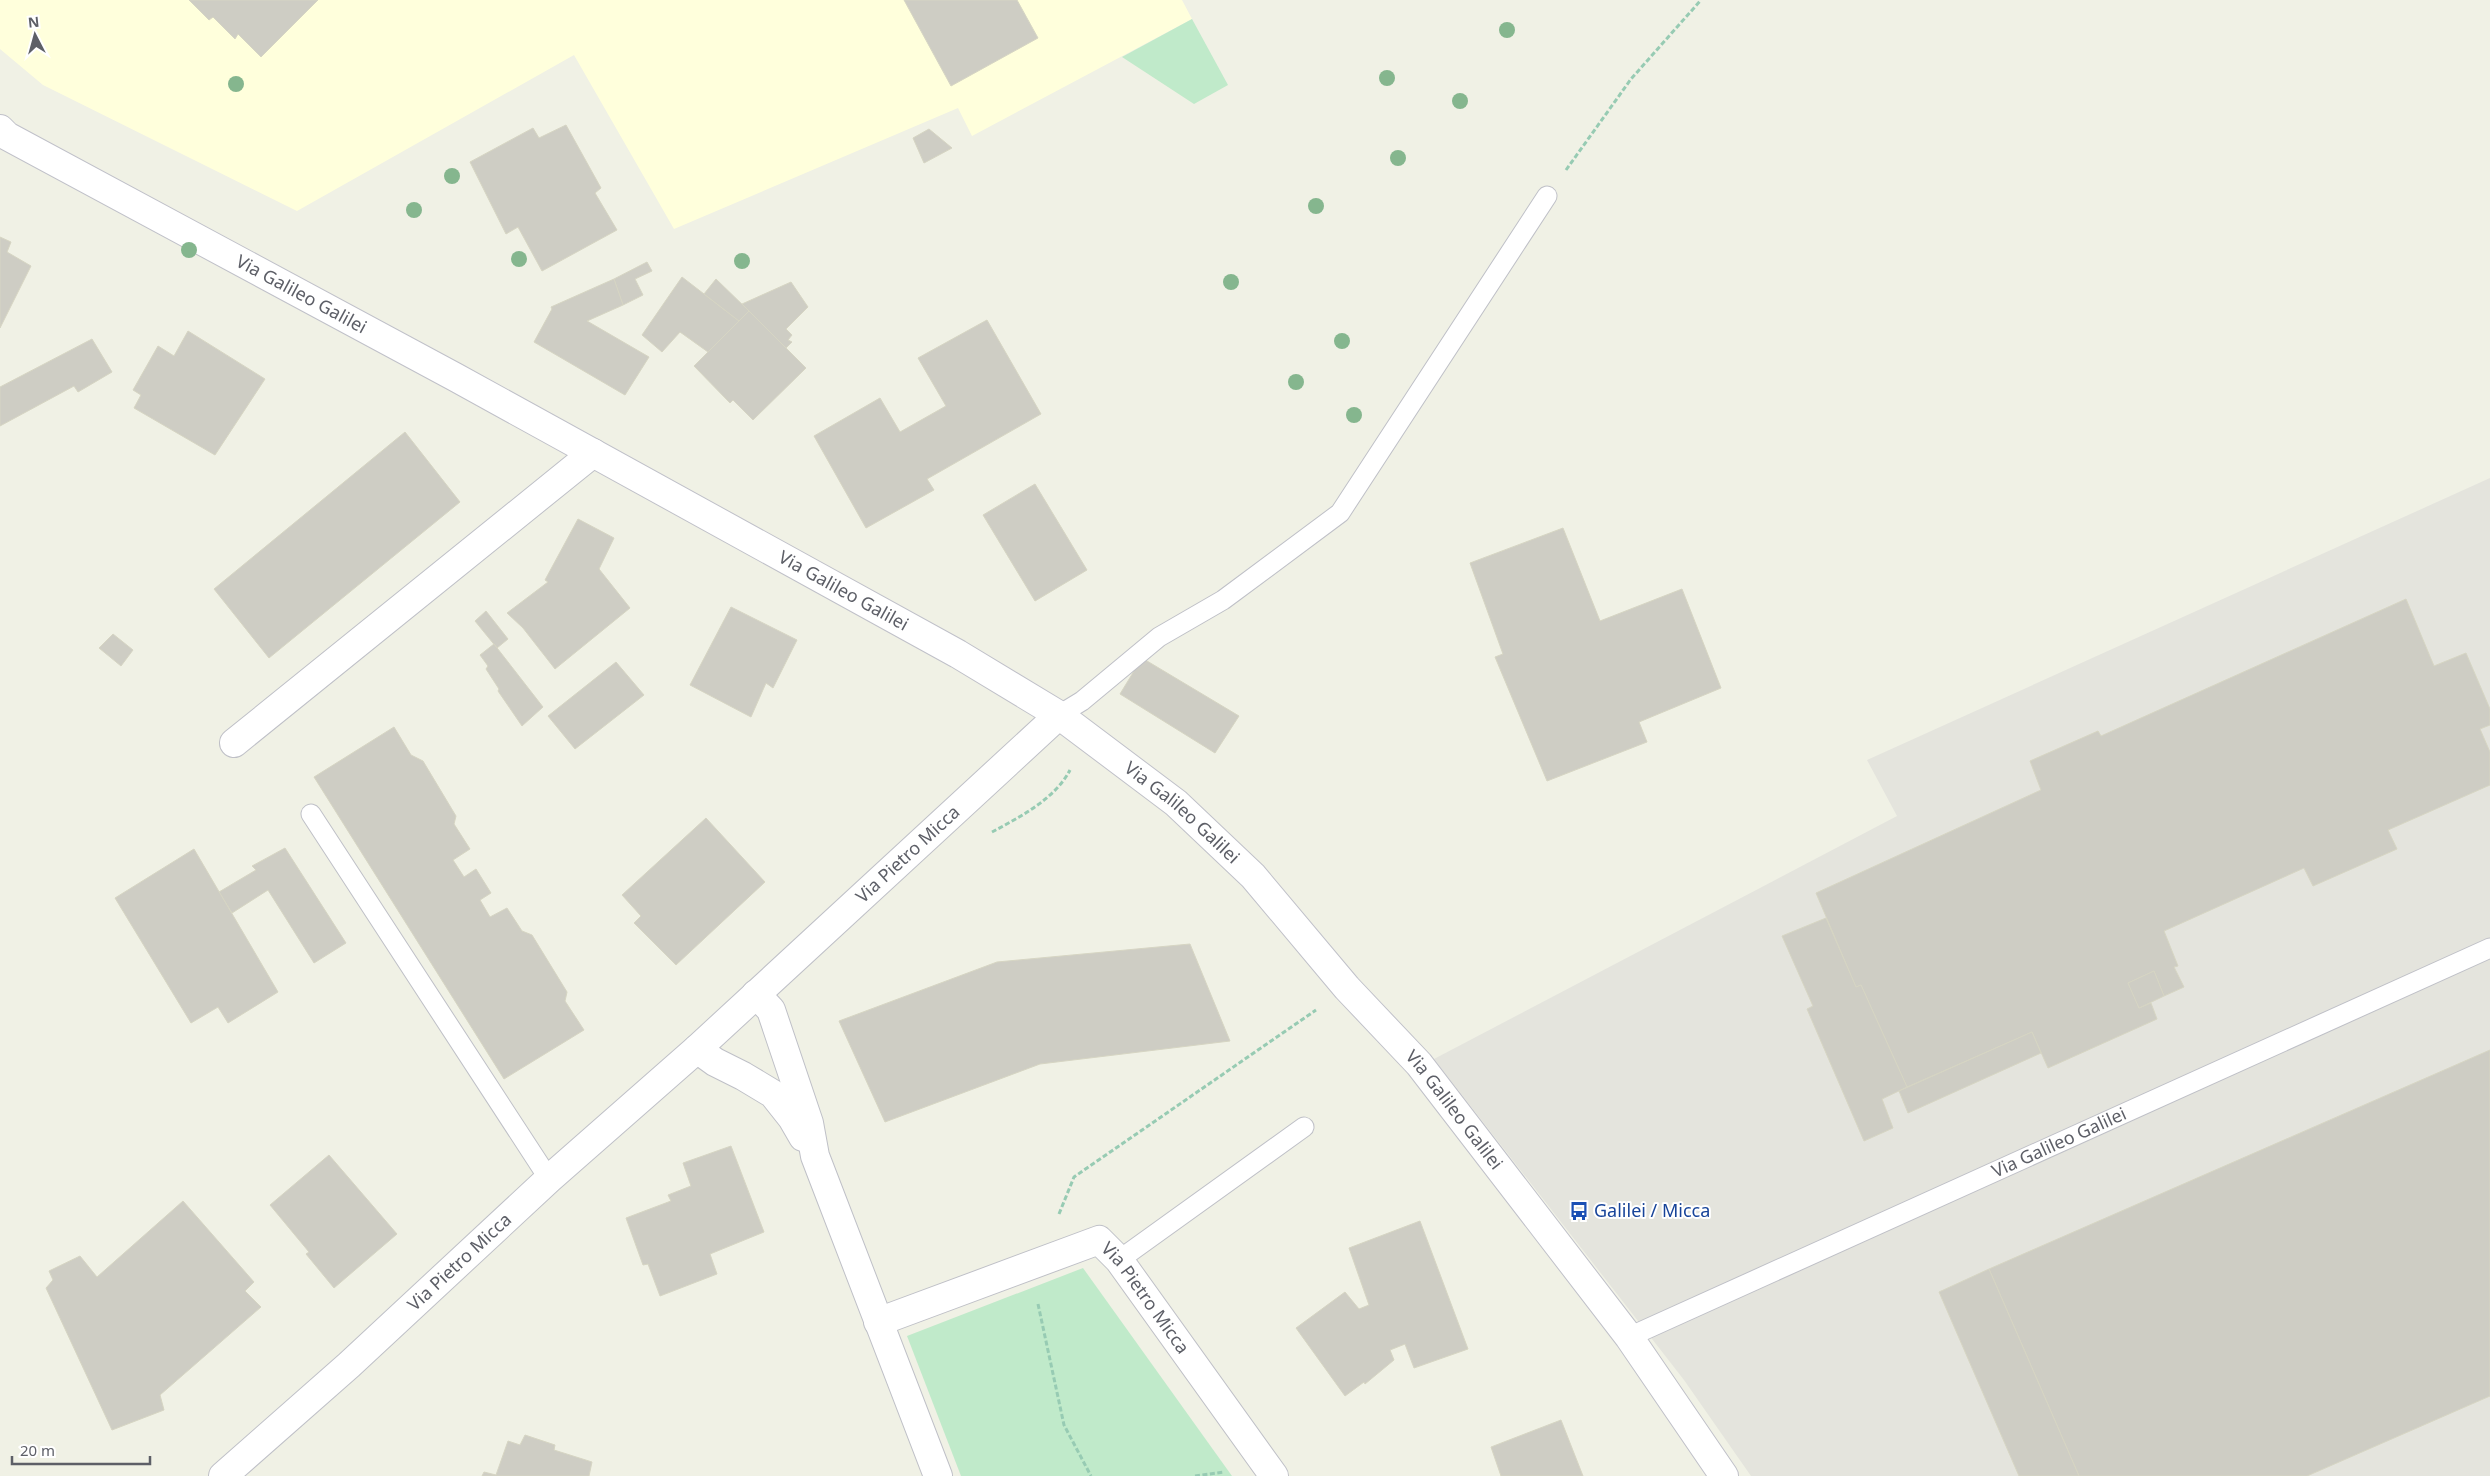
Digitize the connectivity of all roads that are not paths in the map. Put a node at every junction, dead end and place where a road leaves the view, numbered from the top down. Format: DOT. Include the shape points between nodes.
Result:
graph roads {
  1 [pos="2,133"];
  2 [pos="1547,196"];
  3 [pos="593,454"];
  4 [pos="1058,715"];
  5 [pos="234,743"];
  6 [pos="311,814"];
  7 [pos="2490,948"];
  8 [pos="756,994"];
  9 [pos="697,1049"];
  10 [pos="1304,1127"];
  11 [pos="815,1156"];
  12 [pos="549,1179"];
  13 [pos="1118,1260"];
  14 [pos="878,1322"];
  15 [pos="1629,1337"];
  16 [pos="223,1476"];
  17 [pos="938,1476"];
  18 [pos="1274,1476"];
  19 [pos="1724,1476"];
  1 -- 3 [label="street, Via Galileo Galilei"];
  2 -- 4 [label="lane" via="1340,513 1223,600 1159,637 1082,701"];
  3 -- 4 [label="street, Via Galileo Galilei" via="958,654"];
  3 -- 5 [label="street"];
  4 -- 8 [label="street, Via Pietro Micca"];
  4 -- 15 [label="street, Via Galileo Galilei" via="1176,802 1253,876 1348,988 1419,1064"];
  6 -- 12 [label="lane"];
  7 -- 15 [label="lane, Via Galileo Galilei"];
  8 -- 9 [label="street, Via Pietro Micca"];
  8 -- 11 [label="street" via="771,1010 809,1124"];
  9 -- 11 [label="street" via="773,1094"];
  9 -- 12 [label="street, Via Pietro Micca"];
  10 -- 13 [label="lane"];
  11 -- 14 [label="street"];
  12 -- 16 [label="street, Via Pietro Micca" via="349,1365"];
  13 -- 14 [label="street, Via Pietro Micca" via="1099,1240"];
  13 -- 18 [label="street, Via Pietro Micca"];
  14 -- 17 [label="street"];
  15 -- 19 [label="street, Via Galileo Galilei"];
}
